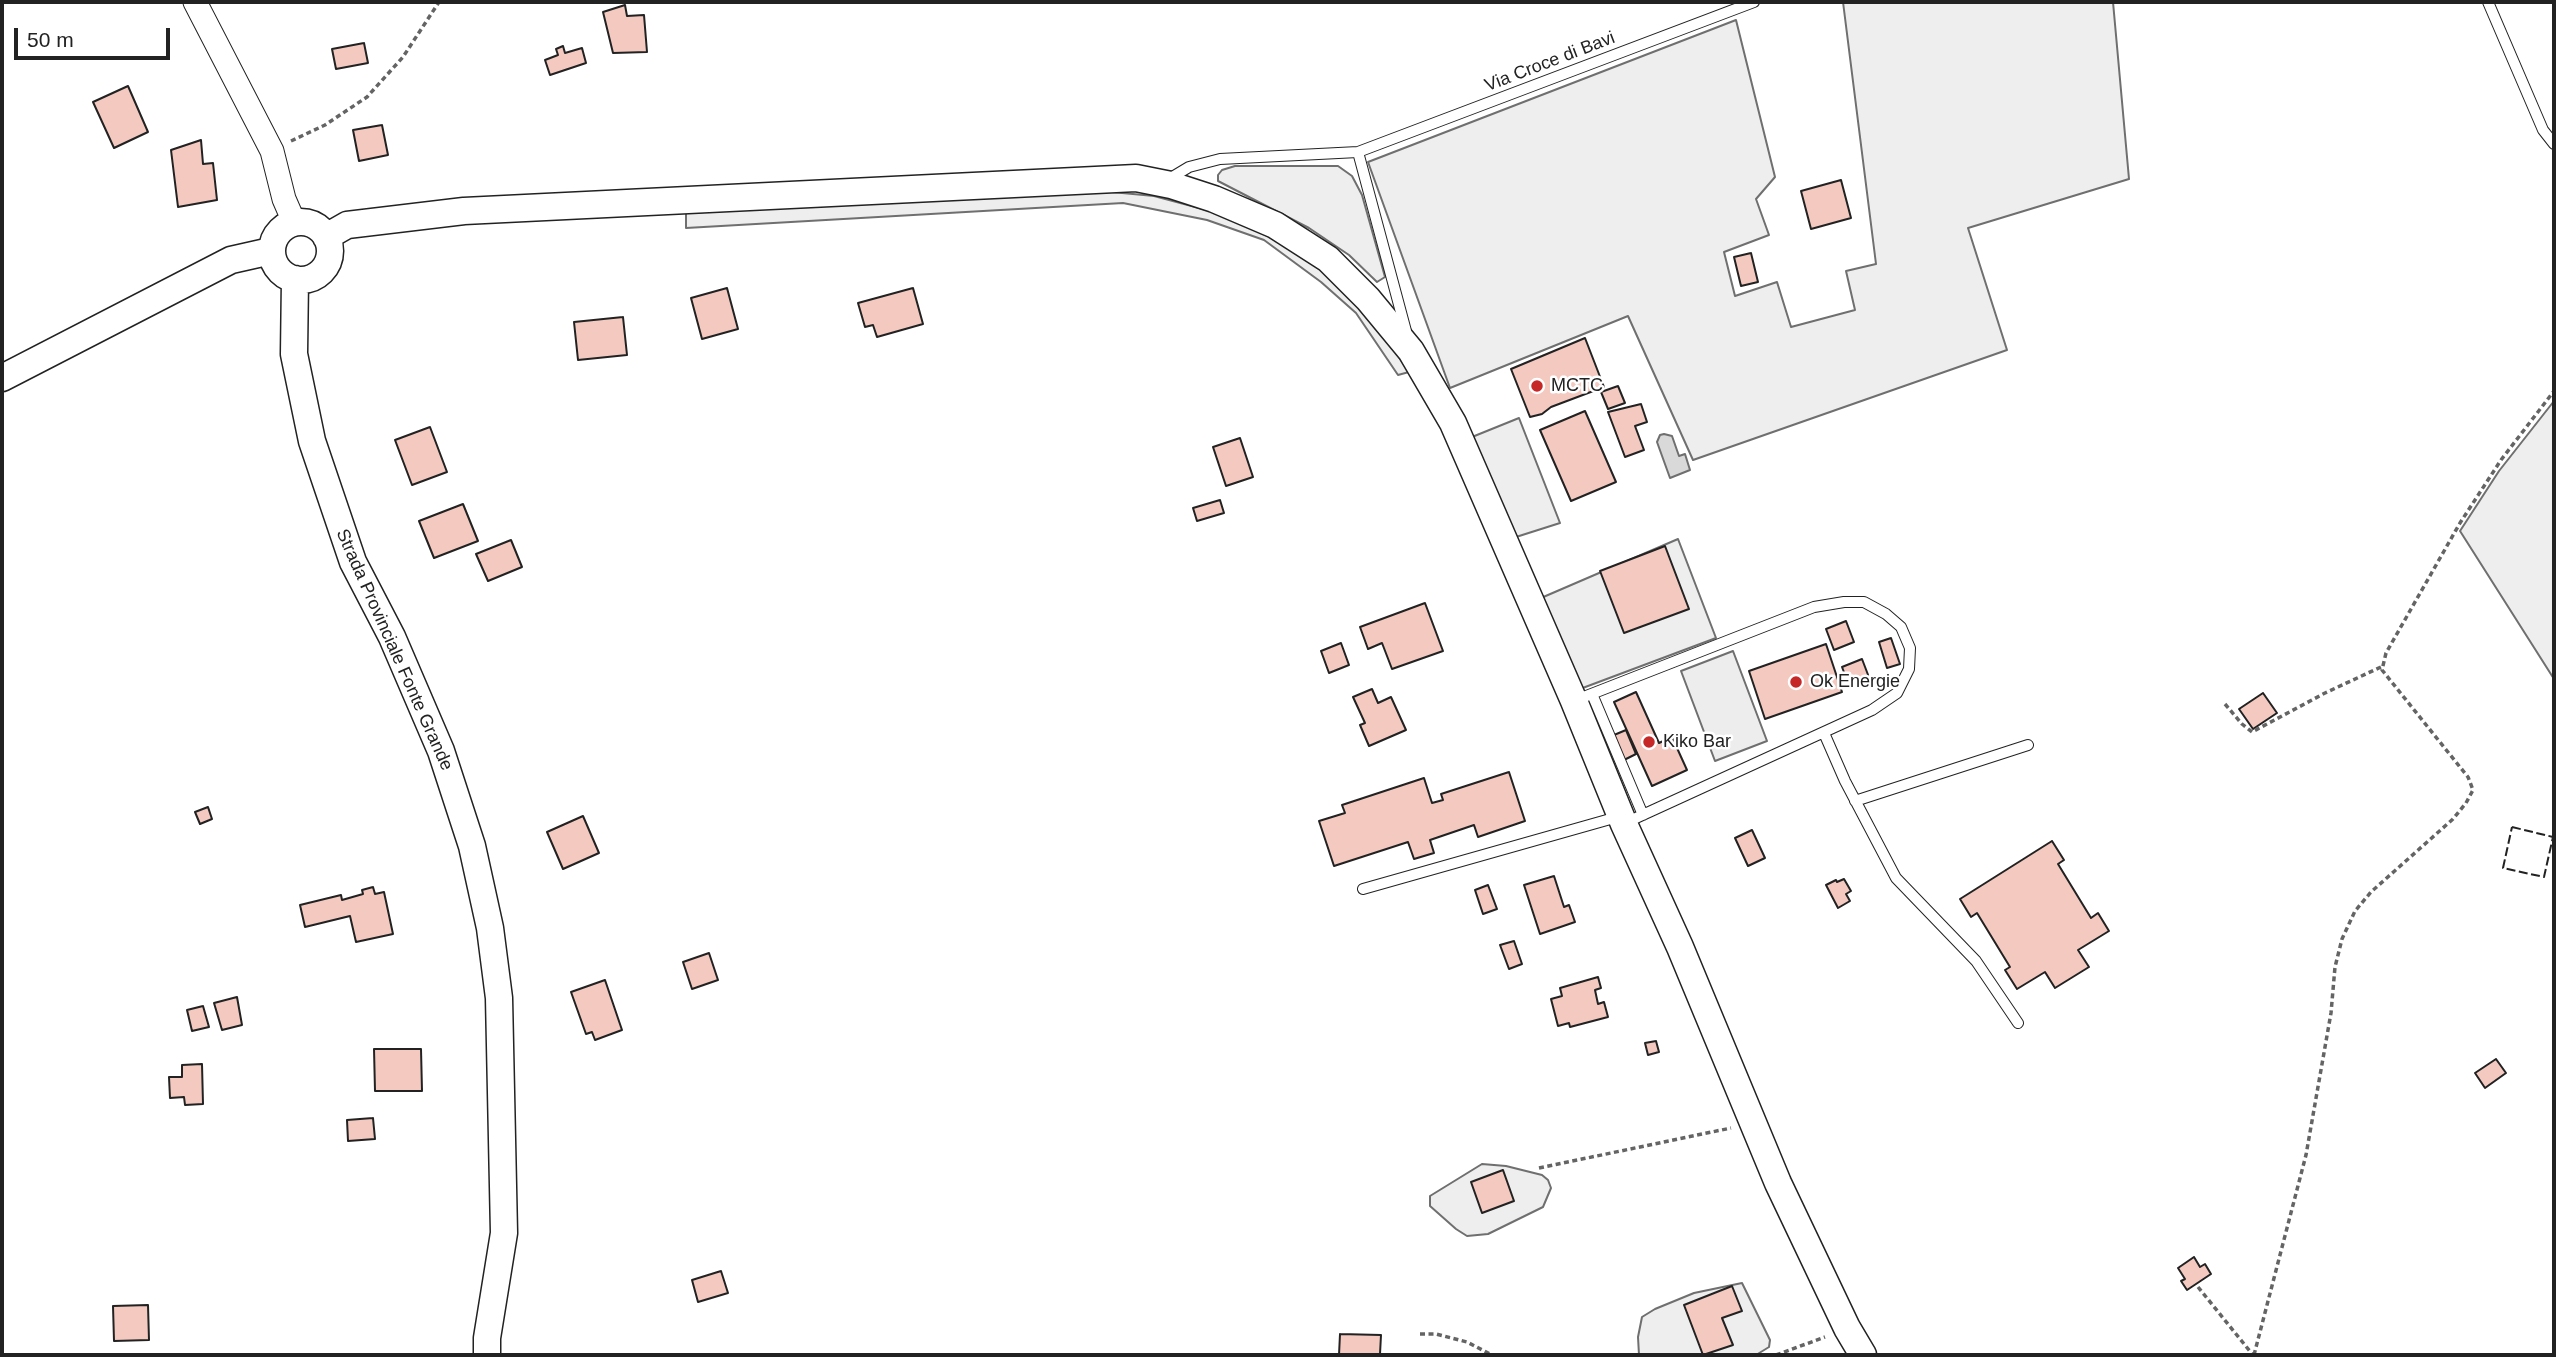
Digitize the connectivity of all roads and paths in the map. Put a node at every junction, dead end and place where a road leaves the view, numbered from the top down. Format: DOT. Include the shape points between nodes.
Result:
graph roads {
  1 [pos="195,2"];
  2 [pos="439,2"];
  3 [pos="1754,2"];
  4 [pos="2488,2"];
  5 [pos="2554,144"];
  6 [pos="272,150"];
  7 [pos="1358,152"];
  8 [pos="1171,185"];
  9 [pos="294,222"];
  10 [pos="326,237"];
  11 [pos="271,251"];
  12 [pos="295,279"];
  13 [pos="1411,351"];
  14 [pos="2,377"];
  15 [pos="2554,391"];
  16 [pos="2383,666"];
  17 [pos="1583,697"];
  18 [pos="2225,704"];
  19 [pos="1824,733"];
  20 [pos="2028,744"];
  21 [pos="1855,802"];
  22 [pos="1630,818"];
  23 [pos="1363,889"];
  24 [pos="2018,1023"];
  25 [pos="1752,1120"];
  26 [pos="1539,1168"];
  27 [pos="2198,1287"];
  28 [pos="1847,1328"];
  29 [pos="1420,1334"];
  30 [pos="487,1355"];
  31 [pos="1492,1355"];
  32 [pos="1776,1355"];
  33 [pos="1863,1355"];
  34 [pos="2254,1355"];
  1 -- 6 [label="street"];
  2 -- 6 [label="path" via="403,57 367,97 326,125"];
  3 -- 7 [label="lane, Via Croce di Bavi"];
  4 -- 5 [label="lane" via="2543,130"];
  6 -- 9 [label="street"];
  7 -- 8 [label="lane, Via Croce di Bavi" via="1220,159 1189,167 1174,176"];
  7 -- 13 [label="lane"];
  8 -- 10 [label="main road" via="1136,178 464,211 347,225"];
  8 -- 13 [label="main road" via="1275,225 1328,259"];
  9 -- 10 [label="main road" via="313,224"];
  9 -- 11 [label="main road" via="278,233"];
  10 -- 12 [label="main road" via="329,255 321,271"];
  11 -- 12 [label="main road" via="279,270"];
  11 -- 14 [label="main road" via="231,260"];
  12 -- 30 [label="main road, Strada Provinciale Fonte Grande" via="294,355 312,441 353,562 392,637 441,751 472,846 489,928 499,998 505,1233"];
  13 -- 17 [label="main road" via="1453,423"];
  15 -- 16 [label="path" via="2460,523 2410,607"];
  16 -- 18 [label="path" via="2252,732"];
  16 -- 34 [label="path" via="2395,688 2468,777 2473,790 2453,819 2371,892 2355,911 2342,939 2306,1155"];
  17 -- 19 [label="lane" via="1814,607 1864,602 1901,626 1910,648 1909,669 1897,693"];
  17 -- 22 [label="main road"];
  19 -- 21 [label="lane"];
  19 -- 22 [label="lane"];
  20 -- 21 [label="lane"];
  21 -- 24 [label="lane" via="1896,878 1976,961"];
  22 -- 23 [label="lane"];
  22 -- 25 [label="main road"];
  25 -- 26 [label="path"];
  25 -- 28 [label="main road"];
  27 -- 34 [label="path"];
  28 -- 32 [label="path"];
  28 -- 33 [label="main road"];
  29 -- 31 [label="path" via="1467,1342"];
}
